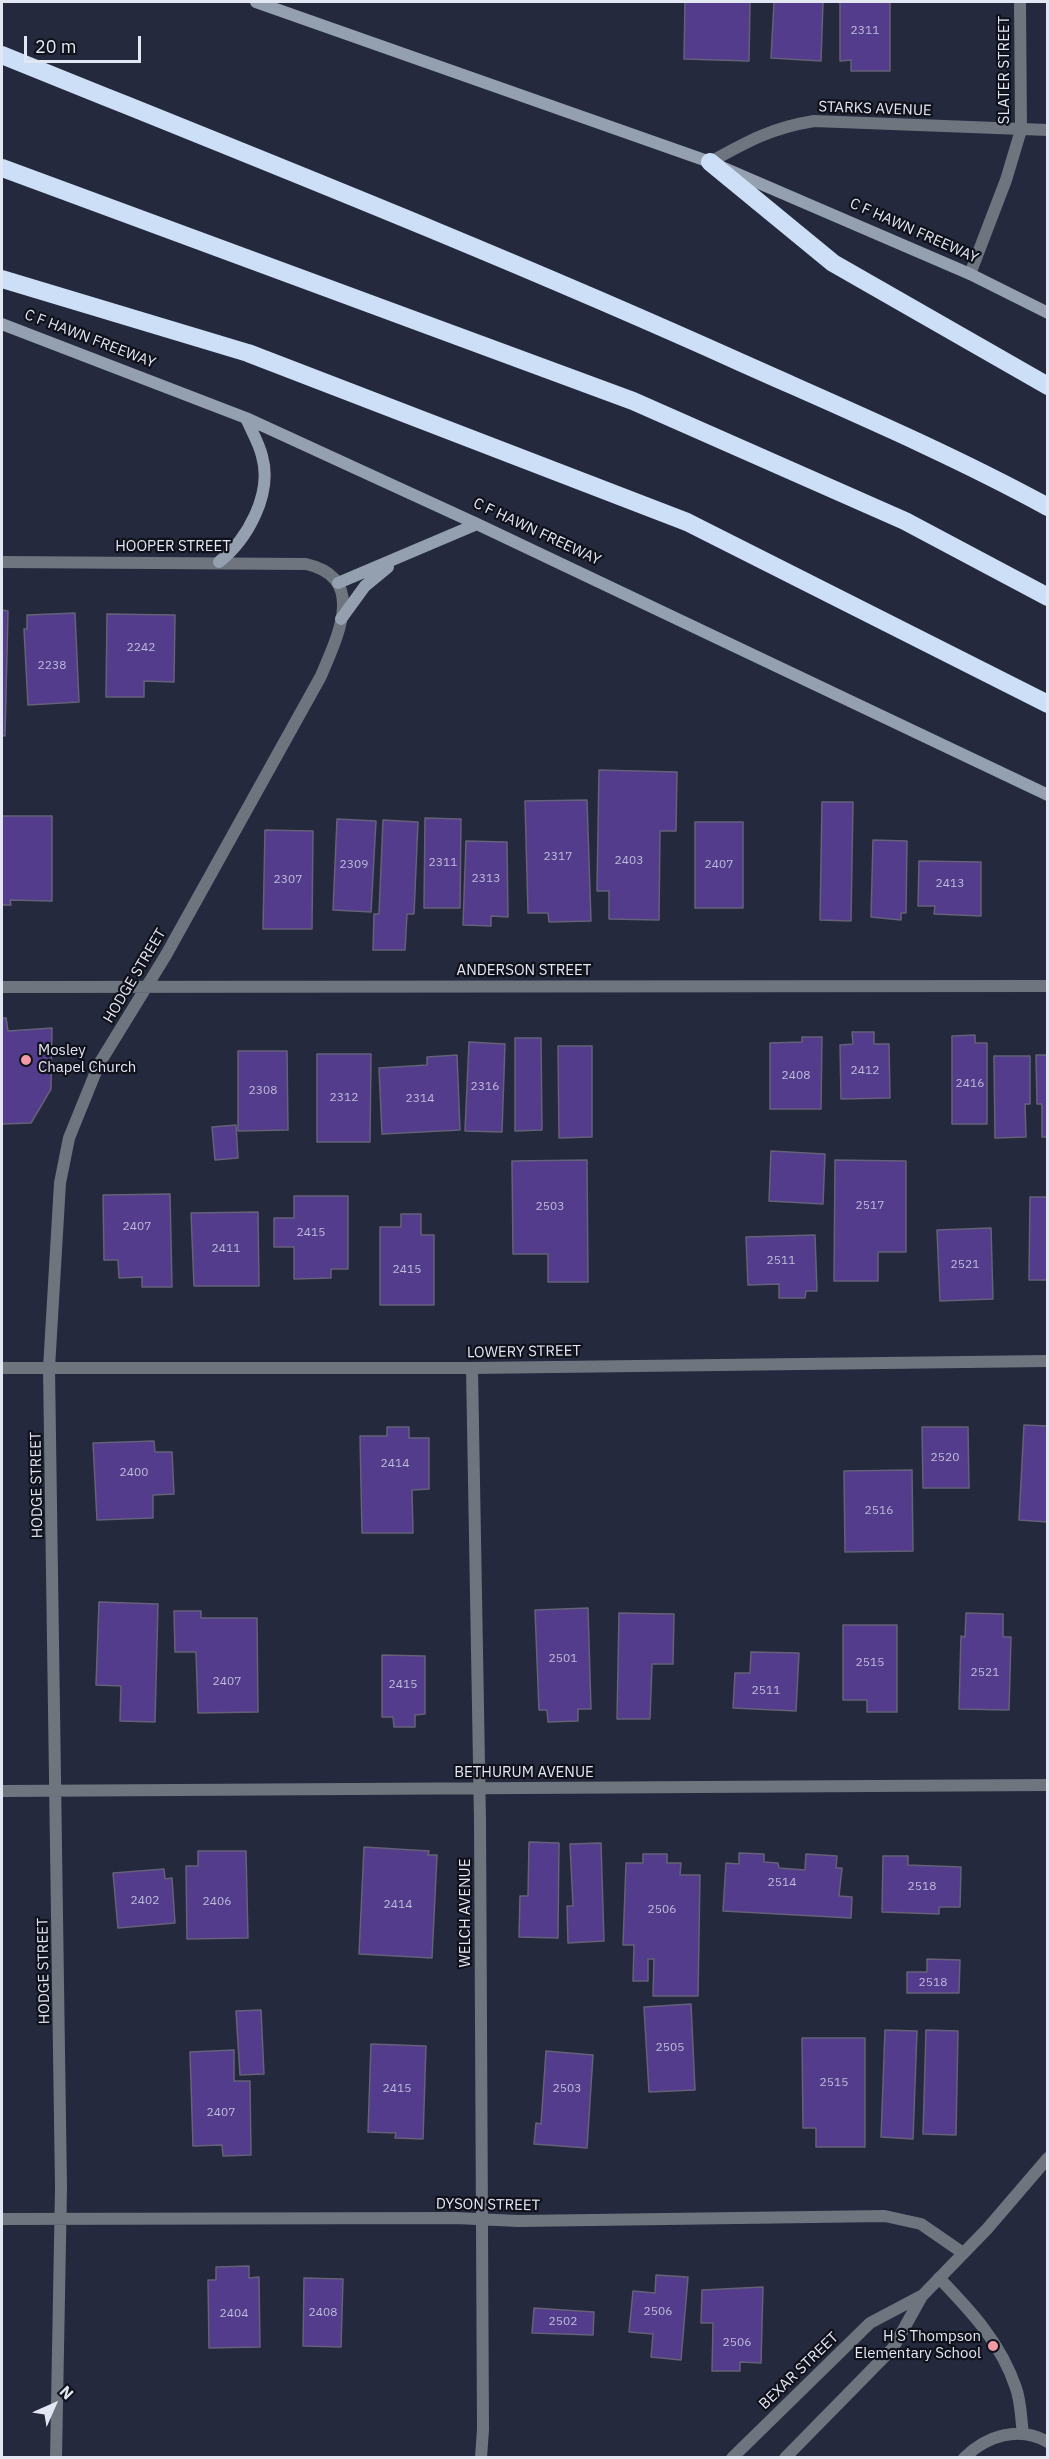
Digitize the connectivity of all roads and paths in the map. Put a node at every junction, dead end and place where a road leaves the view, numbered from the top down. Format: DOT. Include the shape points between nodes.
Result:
graph roads {
  1 [pos="256,2"];
  2 [pos="1020,2"];
  3 [pos="2,55"];
  4 [pos="1021,130"];
  5 [pos="1047,130"];
  6 [pos="710,162"];
  7 [pos="2,168"];
  8 [pos="970,274"];
  9 [pos="2,279"];
  10 [pos="1047,313"];
  11 [pos="2,324"];
  12 [pos="1047,386"];
  13 [pos="246,418"];
  14 [pos="1047,507"];
  15 [pos="477,524"];
  16 [pos="399,557"];
  17 [pos="2,562"];
  18 [pos="219,562"];
  19 [pos="338,583"];
  20 [pos="1047,597"];
  21 [pos="341,619"];
  22 [pos="1047,704"];
  23 [pos="1047,795"];
  24 [pos="1047,986"];
  25 [pos="2,987"];
  26 [pos="146,987"];
  27 [pos="1047,1360"];
  28 [pos="2,1368"];
  29 [pos="50,1368"];
  30 [pos="472,1368"];
  31 [pos="1047,1785"];
  32 [pos="480,1788"];
  33 [pos="2,1791"];
  34 [pos="57,1791"];
  35 [pos="1047,2158"];
  36 [pos="2,2219"];
  37 [pos="59,2219"];
  38 [pos="482,2219"];
  39 [pos="963,2253"];
  40 [pos="939,2278"];
  41 [pos="922,2296"];
  42 [pos="1023,2434"];
  43 [pos="1047,2442"];
  44 [pos="56,2457"];
  45 [pos="481,2457"];
  46 [pos="732,2457"];
  47 [pos="785,2457"];
  48 [pos="964,2457"];
  1 -- 6 [label="main road, C F HAWN FREEWAY"];
  2 -- 4 [label="street, SLATER STREET"];
  3 -- 14 [label="highway" via="622,309 845,409"];
  4 -- 5 [label="street, STARKS AVENUE"];
  4 -- 6 [label="street, STARKS AVENUE" via="814,120 781,126"];
  4 -- 8 [label="street, SLATER STREET"];
  6 -- 8 [label="main road, C F HAWN FREEWAY"];
  6 -- 12 [label="highway" via="833,263"];
  7 -- 20 [label="highway" via="633,401 905,521"];
  8 -- 10 [label="main road, C F HAWN FREEWAY"];
  9 -- 22 [label="highway" via="248,353 687,522"];
  11 -- 13 [label="main road, C F HAWN FREEWAY"];
  13 -- 15 [label="main road, C F HAWN FREEWAY"];
  13 -- 18 [label="main road" via="262,456 263,489 247,531 236,549"];
  15 -- 16 [label="main road"];
  15 -- 23 [label="main road, C F HAWN FREEWAY"];
  16 -- 19 [label="main road"];
  16 -- 21 [label="main road" via="365,586"];
  17 -- 18 [label="street, HOOPER STREET"];
  18 -- 19 [label="street, HOOPER STREET" via="306,564 324,568"];
  19 -- 21 [label="street, HODGE STREET" via="343,593"];
  21 -- 26 [label="street, HODGE STREET" via="321,676"];
  24 -- 26 [label="street, ANDERSON STREET"];
  25 -- 26 [label="street, ANDERSON STREET"];
  26 -- 29 [label="street, HODGE STREET" via="99,1064 69,1138 60,1183"];
  27 -- 30 [label="street, LOWERY STREET"];
  28 -- 29 [label="street, LOWERY STREET"];
  29 -- 30 [label="street, LOWERY STREET"];
  29 -- 34 [label="street, HODGE STREET"];
  30 -- 32 [label="street, WELCH AVENUE"];
  31 -- 32 [label="street, BETHURUM AVENUE"];
  32 -- 34 [label="street, BETHURUM AVENUE"];
  32 -- 38 [label="street, WELCH AVENUE"];
  33 -- 34 [label="street, BETHURUM AVENUE"];
  34 -- 37 [label="street, HODGE STREET"];
  35 -- 39 [label="street, BEXAR STREET"];
  36 -- 37 [label="street, DYSON STREET"];
  37 -- 38 [label="street, DYSON STREET"];
  37 -- 44 [label="street, HODGE STREET"];
  38 -- 39 [label="street, DYSON STREET" via="885,2216 921,2224"];
  38 -- 45 [label="street, WELCH AVENUE"];
  39 -- 40 [label="street, BEXAR STREET"];
  40 -- 41 [label="street, BEXAR STREET"];
  40 -- 42 [label="street" via="998,2346 1016,2389"];
  41 -- 46 [label="street, BEXAR STREET" via="870,2323"];
  41 -- 47 [label="street, BEXAR STREET" via="893,2348"];
  42 -- 43 [label="street"];
  42 -- 48 [label="street" via="999,2435 977,2445"];
}
